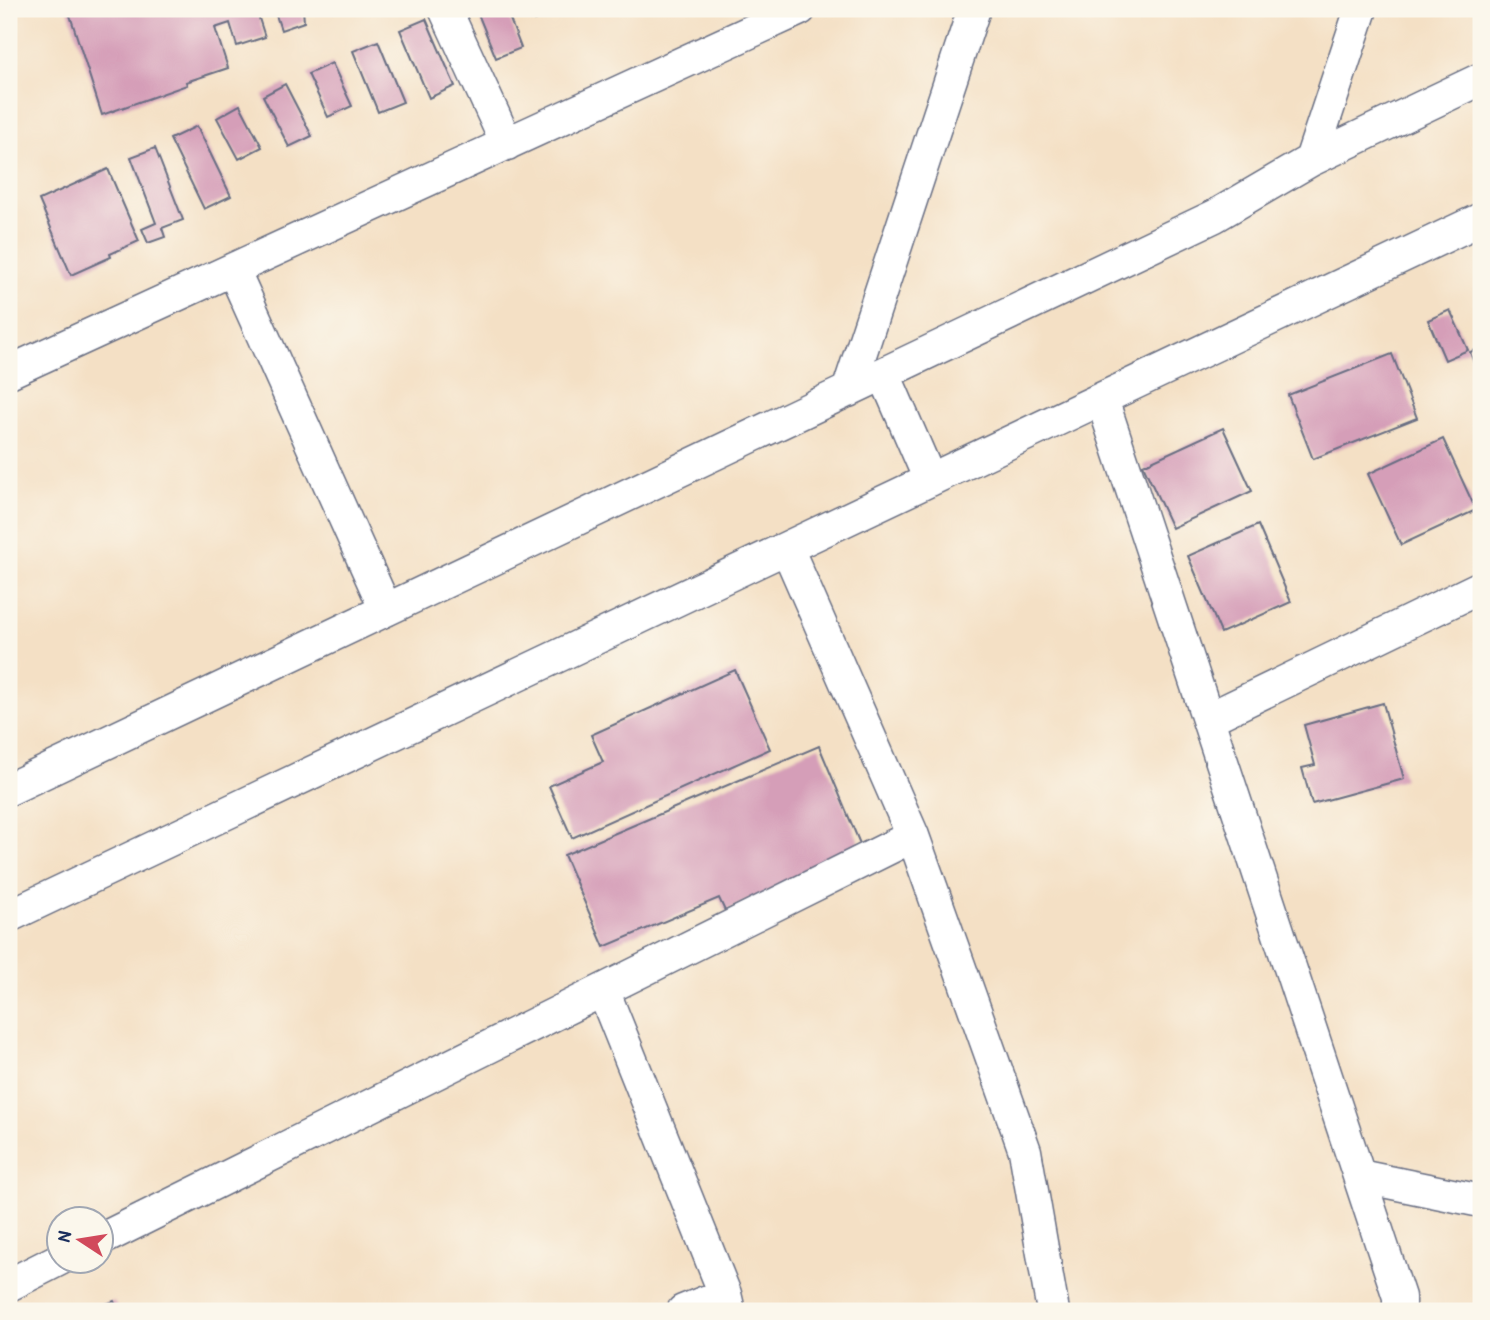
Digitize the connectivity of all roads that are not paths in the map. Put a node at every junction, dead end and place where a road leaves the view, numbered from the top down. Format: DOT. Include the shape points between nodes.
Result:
graph roads {
  1 [pos="445,9"];
  2 [pos="800,9"];
  3 [pos="974,9"];
  4 [pos="1361,9"];
  5 [pos="1481,79"];
  6 [pos="507,144"];
  7 [pos="1311,160"];
  8 [pos="1481,219"];
  9 [pos="233,269"];
  10 [pos="9,372"];
  11 [pos="884,374"];
  12 [pos="848,391"];
  13 [pos="1102,399"];
  14 [pos="930,480"];
  15 [pos="786,548"];
  16 [pos="1481,587"];
  17 [pos="386,610"];
  18 [pos="1208,719"];
  19 [pos="9,789"];
  20 [pos="913,836"];
  21 [pos="9,916"];
  22 [pos="603,990"];
  23 [pos="1359,1176"];
  24 [pos="1481,1201"];
  25 [pos="116,1232"];
  26 [pos="46,1266"];
  27 [pos="9,1284"];
  28 [pos="727,1303"];
  29 [pos="683,1311"];
  30 [pos="1053,1311"];
  31 [pos="1399,1311"];
  1 -- 6 [label="street"];
  2 -- 6 [label="street"];
  3 -- 12 [label="street"];
  4 -- 7 [label="street"];
  5 -- 7 [label="street"];
  6 -- 9 [label="street"];
  7 -- 11 [label="street" via="1215,216"];
  8 -- 13 [label="street"];
  9 -- 10 [label="street"];
  9 -- 17 [label="street"];
  11 -- 12 [label="street"];
  11 -- 14 [label="street"];
  12 -- 17 [label="street"];
  13 -- 14 [label="street"];
  13 -- 18 [label="street"];
  14 -- 15 [label="street"];
  15 -- 20 [label="street"];
  15 -- 21 [label="street"];
  16 -- 18 [label="street"];
  17 -- 19 [label="street"];
  18 -- 23 [label="street"];
  20 -- 22 [label="street"];
  20 -- 30 [label="street" via="1026,1151"];
  22 -- 25 [label="street"];
  22 -- 28 [label="street"];
  23 -- 24 [label="street"];
  23 -- 31 [label="street" via="1399,1297"];
  26 -- 27 [label="street"];
  28 -- 29 [label="street"];
}
